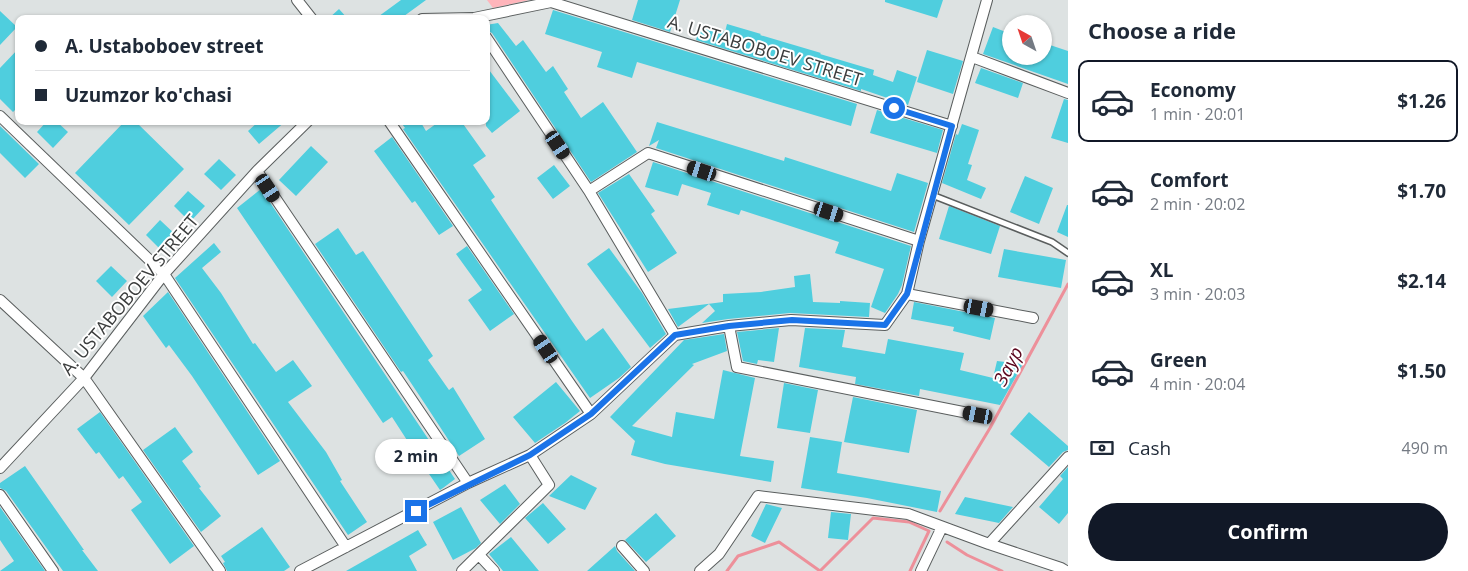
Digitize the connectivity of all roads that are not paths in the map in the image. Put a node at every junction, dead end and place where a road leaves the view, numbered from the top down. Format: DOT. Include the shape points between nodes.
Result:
graph roads {
  1 [pos="297,0"];
  2 [pos="987,0"];
  3 [pos="552,1"];
  4 [pos="309,15"];
  5 [pos="490,15"];
  6 [pos="490,43"];
  7 [pos="972,57"];
  8 [pos="1068,93"];
  9 [pos="0,116"];
  10 [pos="304,125"];
  11 [pos="393,125"];
  12 [pos="952,126"];
  13 [pos="257,171"];
  14 [pos="589,191"];
  15 [pos="932,195"];
  16 [pos="920,241"];
  17 [pos="1068,253"];
  18 [pos="164,274"];
  19 [pos="907,294"];
  20 [pos="0,300"];
  21 [pos="1033,318"];
  22 [pos="729,326"];
  23 [pos="675,335"];
  24 [pos="84,378"];
  25 [pos="591,414"];
  26 [pos="978,415"];
  27 [pos="530,455"];
  28 [pos="1068,458"];
  29 [pos="0,468"];
  30 [pos="468,483"];
  31 [pos="0,495"];
  32 [pos="942,527"];
  33 [pos="989,544"];
  34 [pos="622,546"];
  35 [pos="346,547"];
  36 [pos="479,554"];
  37 [pos="53,571"];
  38 [pos="220,571"];
  39 [pos="300,571"];
  40 [pos="462,571"];
  41 [pos="494,571"];
  42 [pos="644,571"];
  43 [pos="700,571"];
  44 [pos="922,571"];
  45 [pos="1066,571"];
  1 -- 4 [label="street"];
  2 -- 7 [label="street"];
  3 -- 5 [label="street, A. USTABOBOEV STREET"];
  3 -- 12 [label="street, A. USTABOBOEV STREET"];
  6 -- 14 [label="street"];
  7 -- 8 [label="street"];
  7 -- 12 [label="street"];
  9 -- 18 [label="street"];
  10 -- 13 [label="street, A. USTABOBOEV STREET"];
  11 -- 25 [label="street"];
  12 -- 15 [label="street"];
  13 -- 18 [label="street, A. USTABOBOEV STREET"];
  13 -- 30 [label="street"];
  14 -- 16 [label="street" via="648,153"];
  14 -- 23 [label="street"];
  15 -- 16 [label="street"];
  15 -- 17 [label="lane" via="1052,242"];
  16 -- 19 [label="street"];
  18 -- 24 [label="street, A. USTABOBOEV STREET"];
  18 -- 35 [label="street"];
  19 -- 21 [label="street"];
  19 -- 22 [label="street" via="885,325 792,320"];
  20 -- 24 [label="street"];
  22 -- 23 [label="street"];
  22 -- 26 [label="street" via="737,367"];
  23 -- 25 [label="street"];
  24 -- 29 [label="street, A. USTABOBOEV STREET"];
  24 -- 38 [label="street"];
  25 -- 27 [label="street"];
  27 -- 30 [label="street"];
  27 -- 36 [label="street" via="549,485"];
  28 -- 33 [label="street"];
  30 -- 35 [label="street"];
  31 -- 37 [label="street"];
  32 -- 33 [label="street"];
  32 -- 43 [label="street" via="908,514 758,496 719,554"];
  32 -- 44 [label="street"];
  33 -- 45 [label="street"];
  34 -- 42 [label="street"];
  35 -- 39 [label="street"];
  36 -- 40 [label="street"];
  36 -- 41 [label="street"];
}
